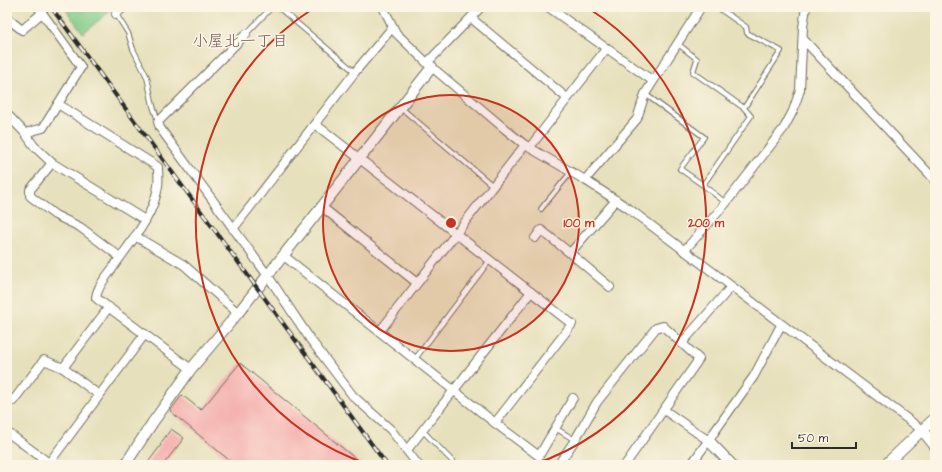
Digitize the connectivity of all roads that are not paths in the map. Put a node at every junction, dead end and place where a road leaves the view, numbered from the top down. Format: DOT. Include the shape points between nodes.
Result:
graph roads {
  1 [pos="124,7"];
  2 [pos="272,7"];
  3 [pos="278,7"];
  4 [pos="383,7"];
  5 [pos="481,7"];
  6 [pos="548,7"];
  7 [pos="701,7"];
  8 [pos="717,7"];
  9 [pos="806,7"];
  10 [pos="40,10"];
  11 [pos="116,14"];
  12 [pos="7,18"];
  13 [pos="471,18"];
  14 [pos="392,28"];
  15 [pos="246,34"];
  16 [pos="803,39"];
  17 [pos="678,44"];
  18 [pos="606,49"];
  19 [pos="430,65"];
  20 [pos="355,72"];
  21 [pos="653,81"];
  22 [pos="645,94"];
  23 [pos="567,98"];
  24 [pos="58,104"];
  25 [pos="400,107"];
  26 [pos="744,108"];
  27 [pos="7,114"];
  28 [pos="158,122"];
  29 [pos="316,124"];
  30 [pos="25,133"];
  31 [pos="527,146"];
  32 [pos="359,160"];
  33 [pos="52,163"];
  34 [pos="571,172"];
  35 [pos="585,180"];
  36 [pos="935,180"];
  37 [pos="703,185"];
  38 [pos="493,186"];
  39 [pos="616,200"];
  40 [pos="726,203"];
  41 [pos="322,207"];
  42 [pos="541,209"];
  43 [pos="145,220"];
  44 [pos="233,229"];
  45 [pos="456,234"];
  46 [pos="135,236"];
  47 [pos="535,238"];
  48 [pos="684,251"];
  49 [pos="570,253"];
  50 [pos="284,256"];
  51 [pos="120,257"];
  52 [pos="490,260"];
  53 [pos="268,276"];
  54 [pos="417,283"];
  55 [pos="610,287"];
  56 [pos="731,287"];
  57 [pos="531,292"];
  58 [pos="109,308"];
  59 [pos="238,313"];
  60 [pos="781,325"];
  61 [pos="380,331"];
  62 [pos="144,334"];
  63 [pos="682,343"];
  64 [pos="415,359"];
  65 [pos="63,368"];
  66 [pos="191,369"];
  67 [pos="455,390"];
  68 [pos="99,395"];
  69 [pos="7,397"];
  70 [pos="573,398"];
  71 [pos="664,410"];
  72 [pos="935,418"];
  73 [pos="495,423"];
  74 [pos="555,428"];
  75 [pos="422,430"];
  76 [pos="922,430"];
  77 [pos="7,432"];
  78 [pos="576,440"];
  79 [pos="709,441"];
  80 [pos="935,446"];
  81 [pos="407,450"];
  82 [pos="560,462"];
  83 [pos="50,464"];
  84 [pos="125,465"];
  85 [pos="418,465"];
  86 [pos="456,465"];
  87 [pos="569,465"];
  88 [pos="625,465"];
  89 [pos="691,465"];
  90 [pos="732,465"];
  91 [pos="885,465"];
  1 -- 11 [label="street"];
  2 -- 15 [label="lane"];
  3 -- 20 [label="lane"];
  4 -- 14 [label="street"];
  5 -- 13 [label="street"];
  6 -- 18 [label="street"];
  7 -- 17 [label="street"];
  8 -- 26 [label="lane" via="746,27 747,33 781,51"];
  9 -- 16 [label="street"];
  10 -- 12 [label="street" via="22,30"];
  10 -- 24 [label="street" via="81,67"];
  11 -- 28 [label="lane" via="128,33 147,77"];
  13 -- 19 [label="street"];
  13 -- 23 [label="street"];
  14 -- 19 [label="street"];
  14 -- 20 [label="street"];
  15 -- 28 [label="street"];
  16 -- 36 [label="street"];
  16 -- 40 [label="street" via="800,90 793,111 784,128"];
  17 -- 21 [label="street"];
  17 -- 26 [label="lane" via="697,59 693,72"];
  18 -- 21 [label="street"];
  18 -- 23 [label="street"];
  19 -- 25 [label="street"];
  19 -- 31 [label="street"];
  20 -- 29 [label="street"];
  21 -- 22 [label="street"];
  22 -- 35 [label="street" via="637,119"];
  22 -- 37 [label="lane" via="704,137 680,169"];
  23 -- 31 [label="street"];
  24 -- 30 [label="street" via="43,128"];
  24 -- 43 [label="street" via="158,167 159,184 155,200"];
  25 -- 32 [label="street"];
  25 -- 38 [label="lane"];
  26 -- 37 [label="lane" via="751,116"];
  27 -- 30 [label="street"];
  28 -- 44 [label="street"];
  29 -- 32 [label="street"];
  29 -- 44 [label="street"];
  30 -- 33 [label="street" via="34,146"];
  31 -- 34 [label="street"];
  31 -- 38 [label="street"];
  32 -- 41 [label="street"];
  32 -- 45 [label="street"];
  33 -- 43 [label="street"];
  33 -- 51 [label="street" via="30,190 30,196 55,215 80,227"];
  34 -- 35 [label="street"];
  34 -- 42 [label="lane"];
  35 -- 39 [label="street"];
  37 -- 40 [label="lane"];
  38 -- 45 [label="street"];
  39 -- 48 [label="street"];
  39 -- 49 [label="street"];
  40 -- 48 [label="street"];
  41 -- 50 [label="street"];
  41 -- 54 [label="street"];
  43 -- 46 [label="street"];
  44 -- 53 [label="street"];
  45 -- 52 [label="street"];
  45 -- 54 [label="street"];
  46 -- 51 [label="street"];
  46 -- 59 [label="street" via="184,265"];
  47 -- 49 [label="street" via="541,230"];
  48 -- 56 [label="street"];
  49 -- 55 [label="street"];
  50 -- 53 [label="street"];
  50 -- 61 [label="street"];
  51 -- 58 [label="street" via="96,293 96,298"];
  52 -- 57 [label="street"];
  52 -- 64 [label="lane"];
  53 -- 59 [label="street"];
  53 -- 81 [label="street" via="310,339 353,396 391,430"];
  54 -- 61 [label="street"];
  56 -- 60 [label="street"];
  56 -- 63 [label="street"];
  57 -- 67 [label="street"];
  57 -- 73 [label="street" via="572,324"];
  58 -- 62 [label="street"];
  58 -- 65 [label="street"];
  59 -- 66 [label="street"];
  60 -- 76 [label="street"];
  60 -- 79 [label="street" via="754,376"];
  61 -- 64 [label="street"];
  62 -- 66 [label="street"];
  62 -- 68 [label="street"];
  63 -- 71 [label="street" via="700,359"];
  63 -- 78 [label="street" via="663,326 656,328 597,402"];
  64 -- 67 [label="street"];
  65 -- 68 [label="street"];
  65 -- 69 [label="street" via="44,360 13,401"];
  66 -- 84 [label="street"];
  67 -- 73 [label="street"];
  67 -- 75 [label="street"];
  68 -- 83 [label="street"];
  70 -- 74 [label="street"];
  71 -- 79 [label="street"];
  71 -- 88 [label="street"];
  72 -- 76 [label="street"];
  73 -- 74 [label="street" via="539,456"];
  74 -- 78 [label="lane"];
  75 -- 81 [label="street"];
  75 -- 86 [label="lane"];
  76 -- 80 [label="street"];
  76 -- 91 [label="street"];
  77 -- 83 [label="street"];
  78 -- 82 [label="street"];
  79 -- 89 [label="street"];
  79 -- 90 [label="street"];
  81 -- 85 [label="street"];
  82 -- 87 [label="street"];
}
